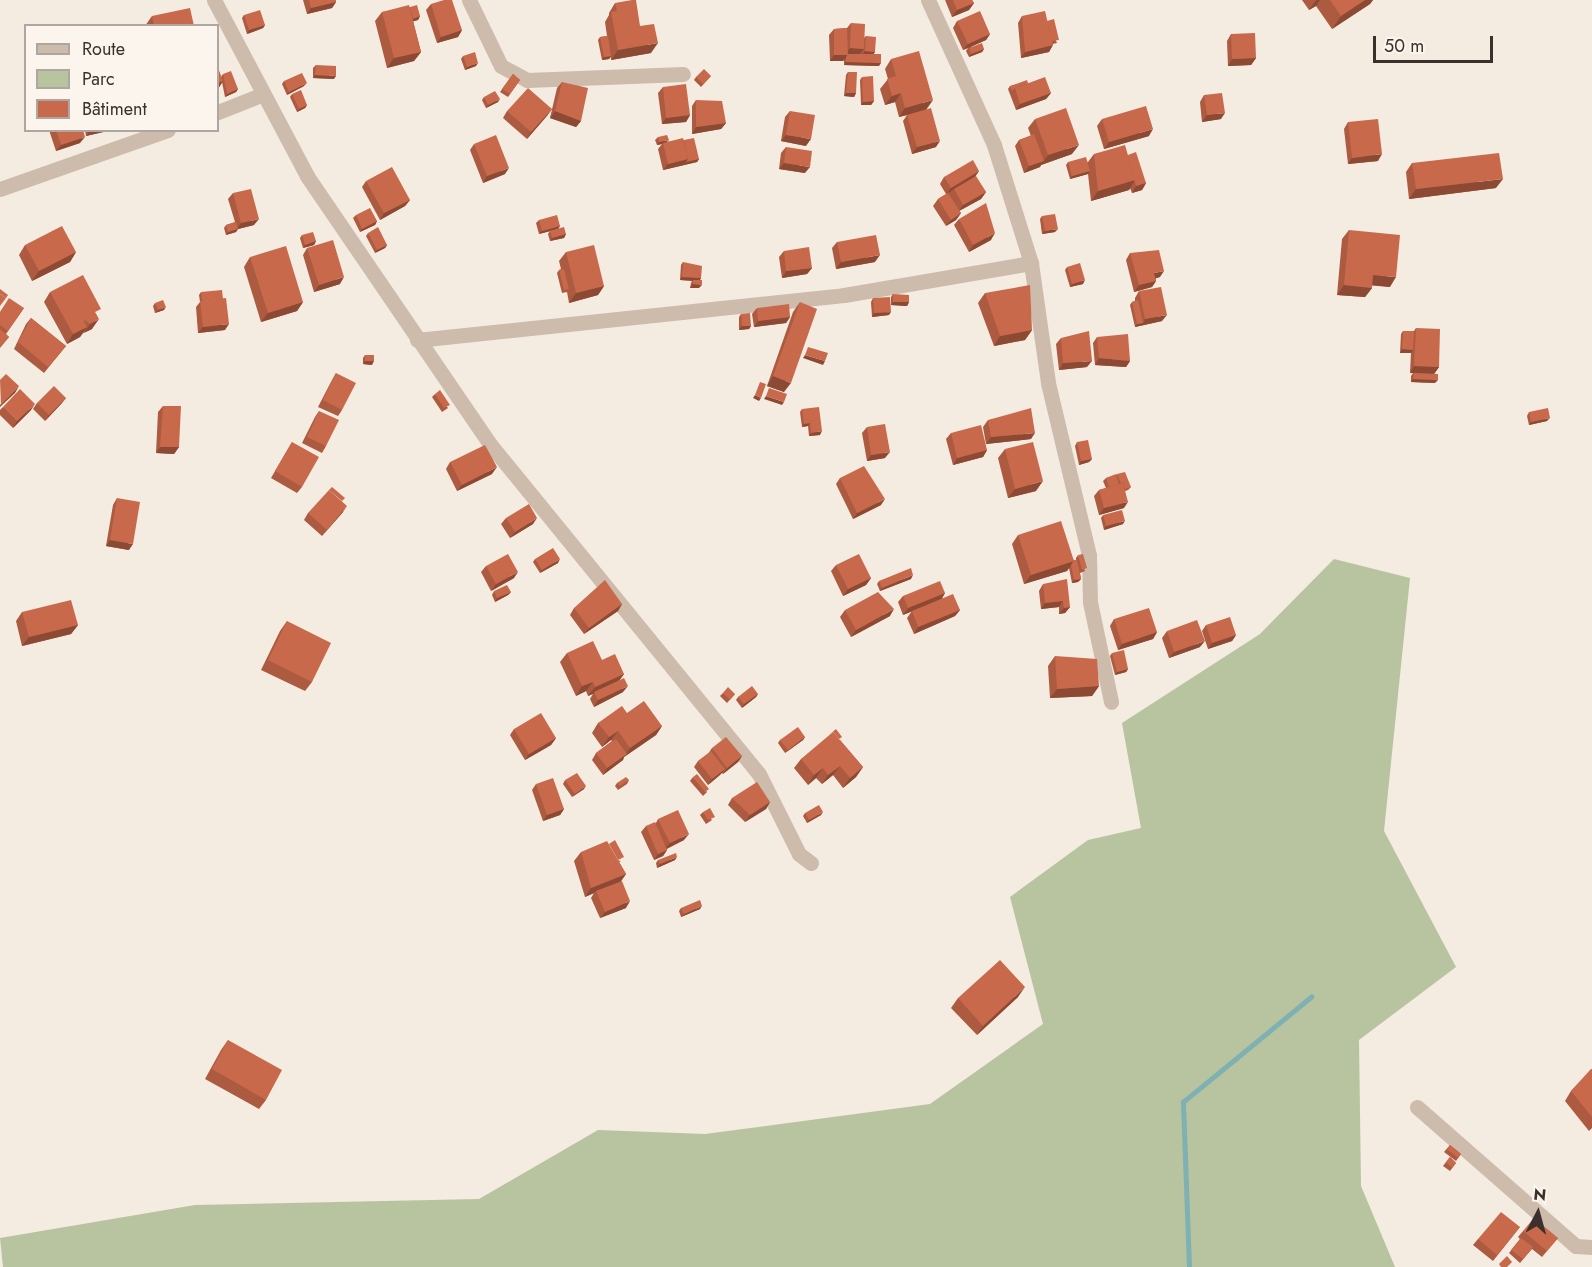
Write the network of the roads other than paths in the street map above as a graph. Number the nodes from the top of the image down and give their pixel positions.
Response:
1 (214, 0) edge
2 (469, 0) edge
3 (928, 0) edge
4 (683, 74) dead end
5 (261, 95) junction
6 (219, 112) edge
7 (162, 132) edge
8 (0, 189) edge
9 (1030, 263) junction
10 (417, 340) junction
11 (1111, 702) dead end
12 (811, 862) dead end
13 (1417, 1107) dead end
14 (1592, 1247) edge

1 - 5 street
2 - 4 street
3 - 9 street
5 - 6 street
5 - 10 street
7 - 8 street
9 - 10 street
9 - 11 street
10 - 12 street
13 - 14 street

